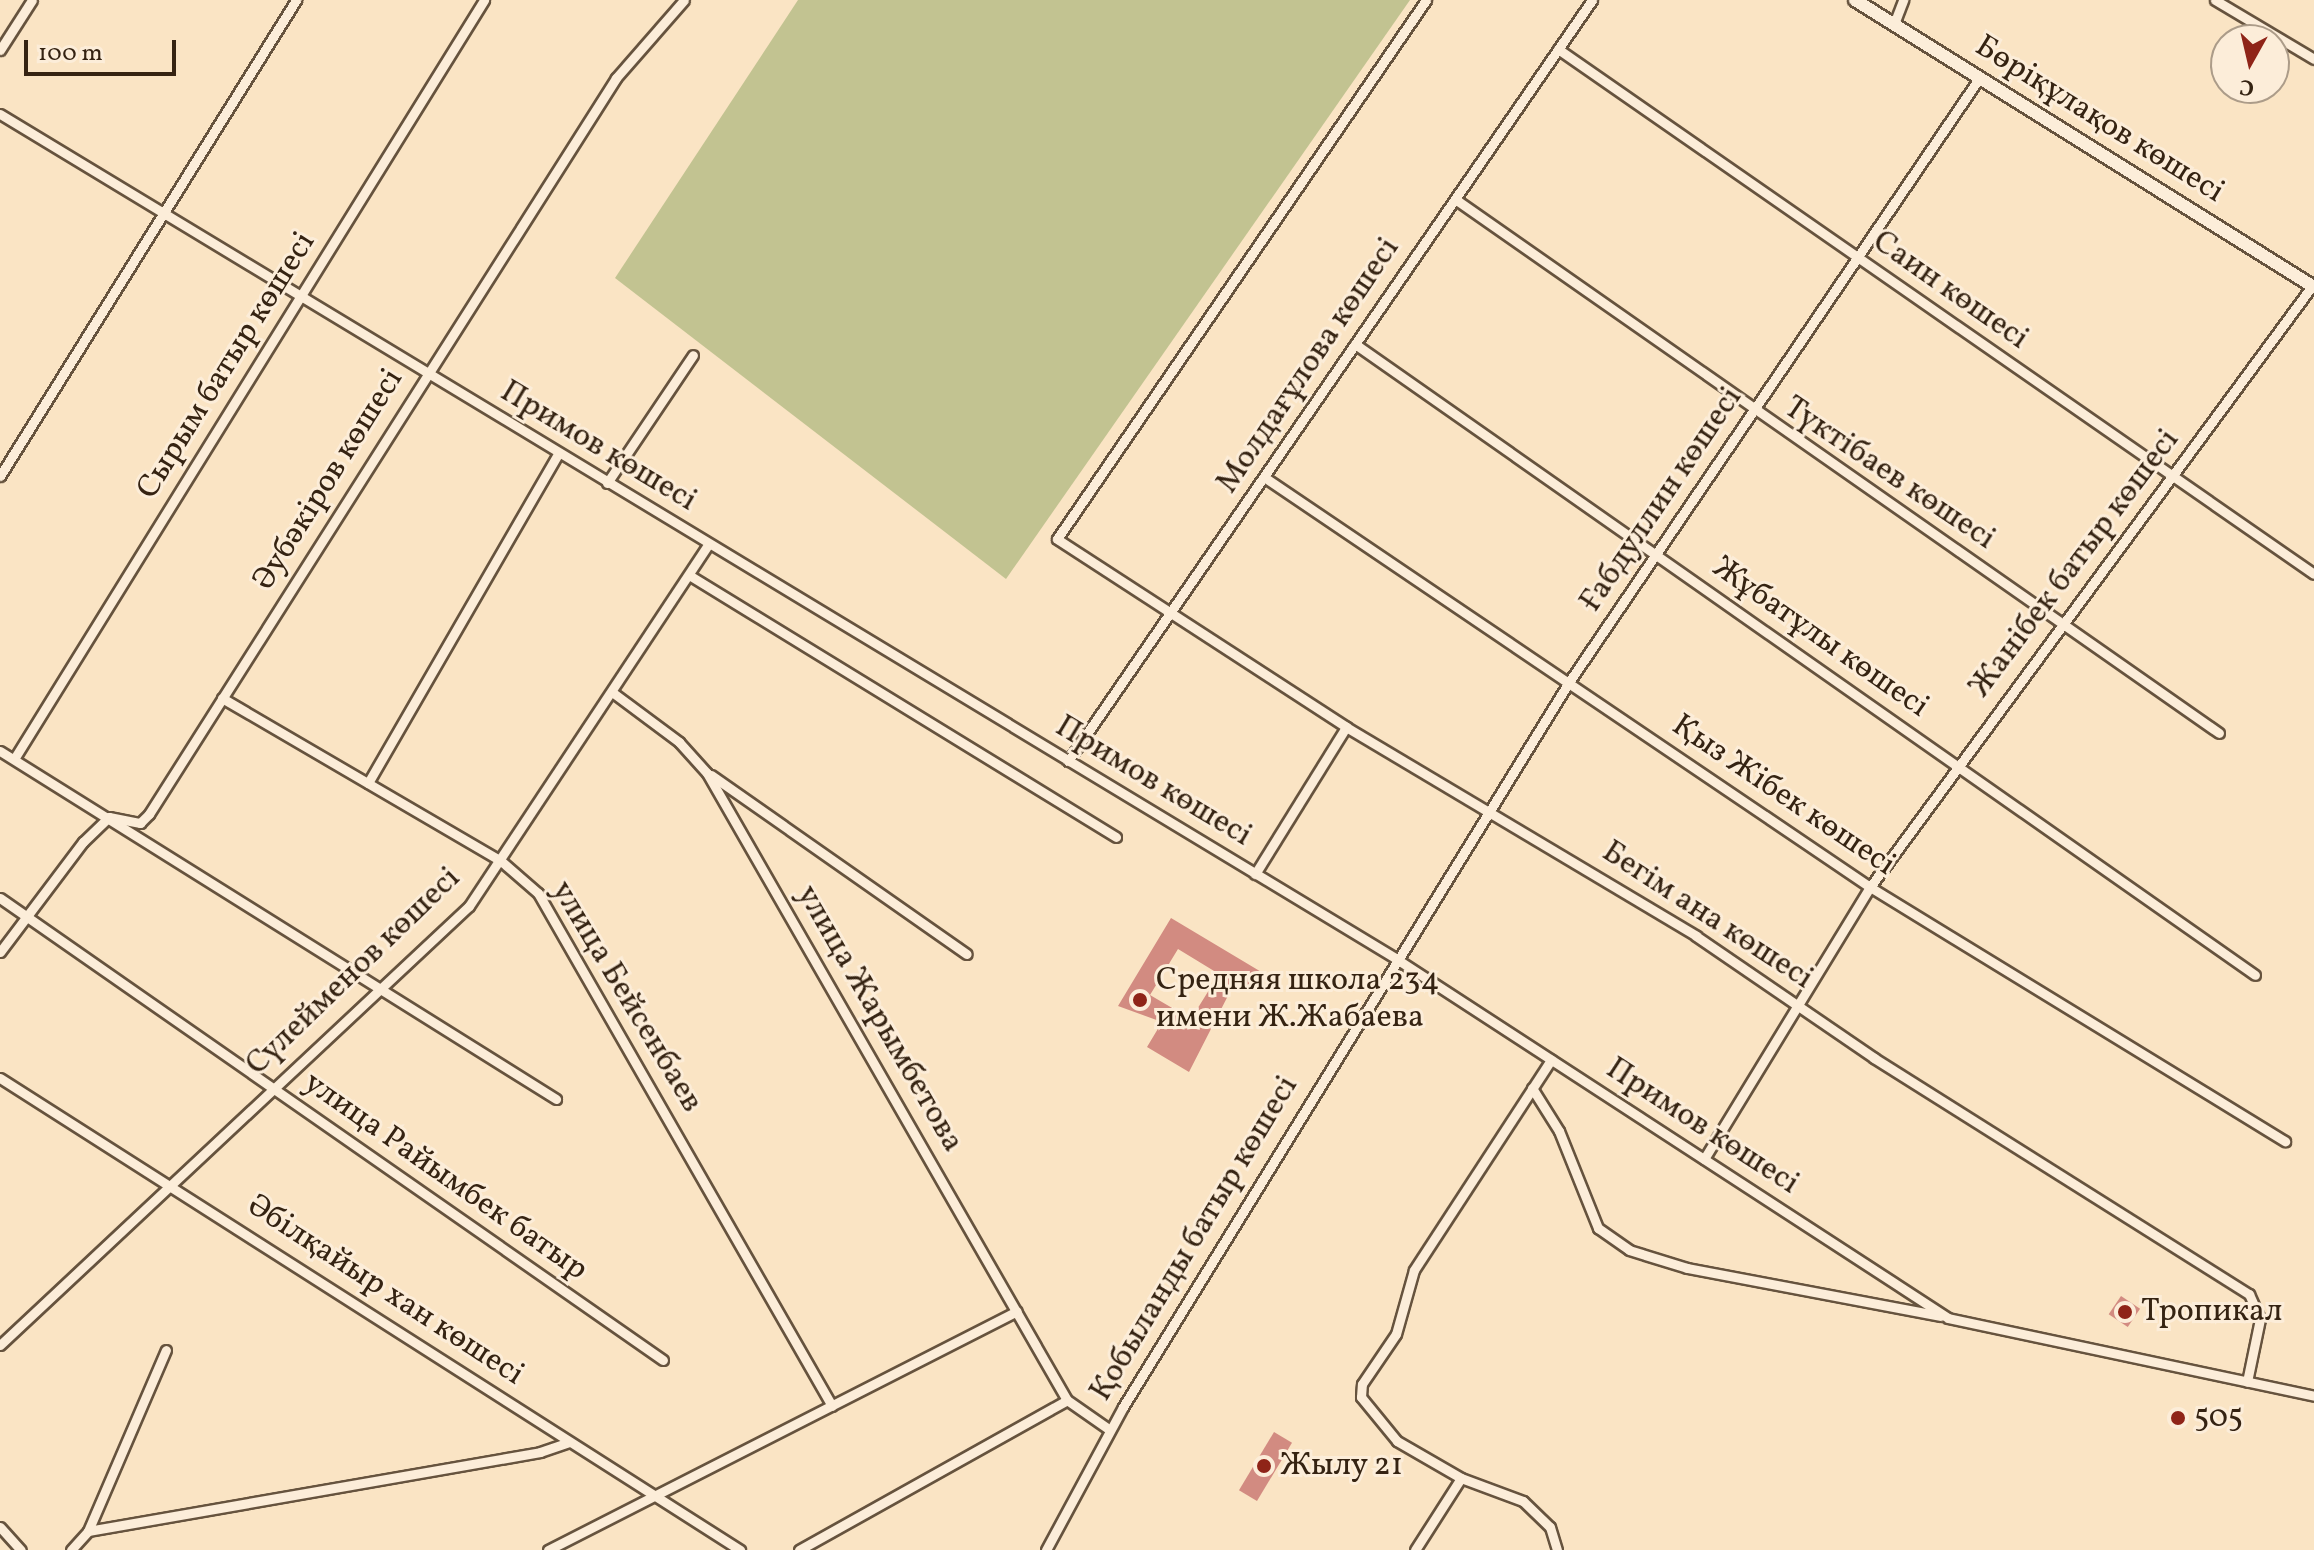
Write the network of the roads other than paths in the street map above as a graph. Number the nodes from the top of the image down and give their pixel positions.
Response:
1 (32, 0) edge
2 (296, 0) edge
3 (484, 0) edge
4 (684, 0) edge
5 (1426, 0) edge
6 (1592, 0) edge
7 (1855, 0) edge
8 (1903, 0) edge
9 (2215, 0) edge
10 (1894, 24) junction
11 (1558, 49) junction
12 (0, 50) edge
13 (2314, 59) edge
14 (1980, 77) junction
15 (0, 114) edge
16 (1455, 199) junction
17 (161, 215) junction
18 (1857, 259) junction
19 (2313, 287) edge
20 (300, 298) junction
21 (1355, 344) junction
22 (693, 355) dead end
23 (426, 374) junction
24 (1753, 412) junction
25 (558, 454) junction
26 (0, 476) edge
27 (2171, 476) junction
28 (1264, 477) junction
29 (607, 483) junction
30 (709, 544) junction
31 (1656, 554) junction
32 (2314, 574) edge
33 (689, 575) junction
34 (1171, 617) junction
35 (2062, 624) junction
36 (1569, 682) junction
37 (612, 692) junction
38 (222, 698) junction
39 (1346, 727) junction
40 (2219, 733) dead end
41 (0, 751) edge
42 (14, 759) junction
43 (1068, 761) junction
44 (1958, 766) junction
45 (707, 773) junction
46 (368, 783) junction
47 (1486, 814) junction
48 (109, 817) junction
49 (1116, 837) dead end
50 (501, 861) junction
51 (1255, 874) junction
52 (1870, 887) junction
53 (0, 898) edge
54 (27, 915) junction
55 (0, 952) edge
56 (967, 954) dead end
57 (1395, 958) junction
58 (2255, 975) dead end
59 (381, 988) junction
60 (1795, 1004) junction
61 (1551, 1060) junction
62 (0, 1078) edge
63 (271, 1087) junction
64 (1532, 1088) junction
65 (556, 1099) dead end
66 (2285, 1141) dead end
67 (1704, 1159) junction
68 (170, 1182) junction
69 (1017, 1311) junction
70 (1948, 1318) junction
71 (0, 1345) edge
72 (166, 1350) dead end
73 (663, 1360) dead end
74 (2247, 1382) junction
75 (2314, 1396) edge
76 (1067, 1400) junction
77 (832, 1406) junction
78 (1110, 1430) junction
79 (569, 1442) junction
80 (1461, 1478) junction
81 (656, 1496) junction
82 (0, 1527) edge
83 (88, 1531) junction
84 (21, 1550) edge
85 (71, 1550) edge
86 (548, 1550) edge
87 (740, 1550) edge
88 (799, 1550) edge
89 (1046, 1550) edge
90 (1415, 1550) edge
91 (1557, 1550) edge

1 - 12 street
2 - 17 street
3 - 20 street, Сырым батыр көшесі
4 - 23 street, Әубәкіров көшесі
5 - 34 street, Бегім ана көшесі
6 - 11 street, Молдағұлова көшесі
7 - 10 street, Бөріқұлақов көшесі
8 - 10 street
9 - 13 street
10 - 14 street, Бөріқұлақов көшесі
11 - 16 street, Молдағұлова көшесі
11 - 18 street, Саин көшесі
14 - 18 street, Ғабдуллин көшесі
14 - 19 street, Бөріқұлақов көшесі
15 - 17 street, Примов көшесі
16 - 21 street, Молдағұлова көшесі
16 - 24 street, Түктібаев көшесі
17 - 20 street, Примов көшесі
17 - 26 street
18 - 24 street, Ғабдуллин көшесі
18 - 27 street, Саин көшесі
19 - 27 street, Жанібек батыр көшесі
20 - 23 street, Примов көшесі
20 - 42 street, Сырым батыр көшесі
21 - 28 street, Молдағұлова көшесі
21 - 31 street, Жұбатұлы көшесі
22 - 29 street
23 - 25 street, Примов көшесі
23 - 38 street, Әубәкіров көшесі
24 - 31 street, Ғабдуллин көшесі
24 - 35 street, Түктібаев көшесі
25 - 29 street, Примов көшесі
25 - 46 street
27 - 32 street, Саин көшесі
27 - 35 street, Жанібек батыр көшесі
28 - 34 street, Молдағұлова көшесі
28 - 36 street, Қыз Жібек көшесі
29 - 30 street, Примов көшесі
30 - 33 street, Сүлейменов көшесі
30 - 43 street, Примов көшесі
31 - 36 street, Ғабдуллин көшесі
31 - 44 street, Жұбатұлы көшесі
33 - 37 street, Сүлейменов көшесі
33 - 49 street
34 - 39 street, Бегім ана көшесі
34 - 43 street, Молдағұлова көшесі
35 - 40 street, Түктібаев көшесі
35 - 44 street, Жанібек батыр көшесі
36 - 47 street, Ғабдуллин көшесі
36 - 52 street, Қыз Жібек көшесі
37 - 45 street, улица Жарымбетова
37 - 50 street, Сүлейменов көшесі
38 - 46 street, улица Бейсенбаев
38 - 48 street, Әубәкіров көшесі
39 - 47 street, Бегім ана көшесі
39 - 51 street
41 - 42 street
42 - 48 street
43 - 51 street, Примов көшесі
44 - 52 street, Жанібек батыр көшесі
44 - 58 street, Жұбатұлы көшесі
45 - 56 street
45 - 69 street, улица Жарымбетова
46 - 50 street, улица Бейсенбаев
47 - 57 street, Ғабдуллин көшесі
47 - 60 street, Бегім ана көшесі
48 - 54 street
48 - 59 street
50 - 59 street, Сүлейменов көшесі
50 - 77 street, улица Бейсенбаев
51 - 57 street, Примов көшесі
52 - 60 street, Жанібек батыр көшесі
52 - 66 street, Қыз Жібек көшесі
53 - 54 street, улица Райымбек батыр
54 - 55 street
54 - 63 street, улица Райымбек батыр
57 - 61 street, Примов көшесі
57 - 78 street, Қобыланды батыр көшесі
59 - 63 street, Сүлейменов көшесі
59 - 65 street
60 - 67 street, Жанібек батыр көшесі
60 - 74 street, Бегім ана көшесі
61 - 64 street
61 - 67 street, Примов көшесі
62 - 68 street, Әбілқайыр хан көшесі
63 - 68 street, Сүлейменов көшесі
63 - 73 street, улица Райымбек батыр
64 - 70 street
64 - 80 street
67 - 70 street, Примов көшесі
68 - 71 street, Сүлейменов көшесі
68 - 79 street, Әбілқайыр хан көшесі
69 - 76 street, улица Жарымбетова
69 - 77 street
70 - 74 street, Примов көшесі
72 - 83 street
74 - 75 street, Примов көшесі
76 - 78 street
76 - 88 street
77 - 81 street
78 - 89 street, Қобыланды батыр көшесі
79 - 81 street, Әбілқайыр хан көшесі
79 - 83 street
80 - 90 street
80 - 91 street
81 - 86 street
81 - 87 street, Әбілқайыр хан көшесі
82 - 84 street
83 - 85 street

